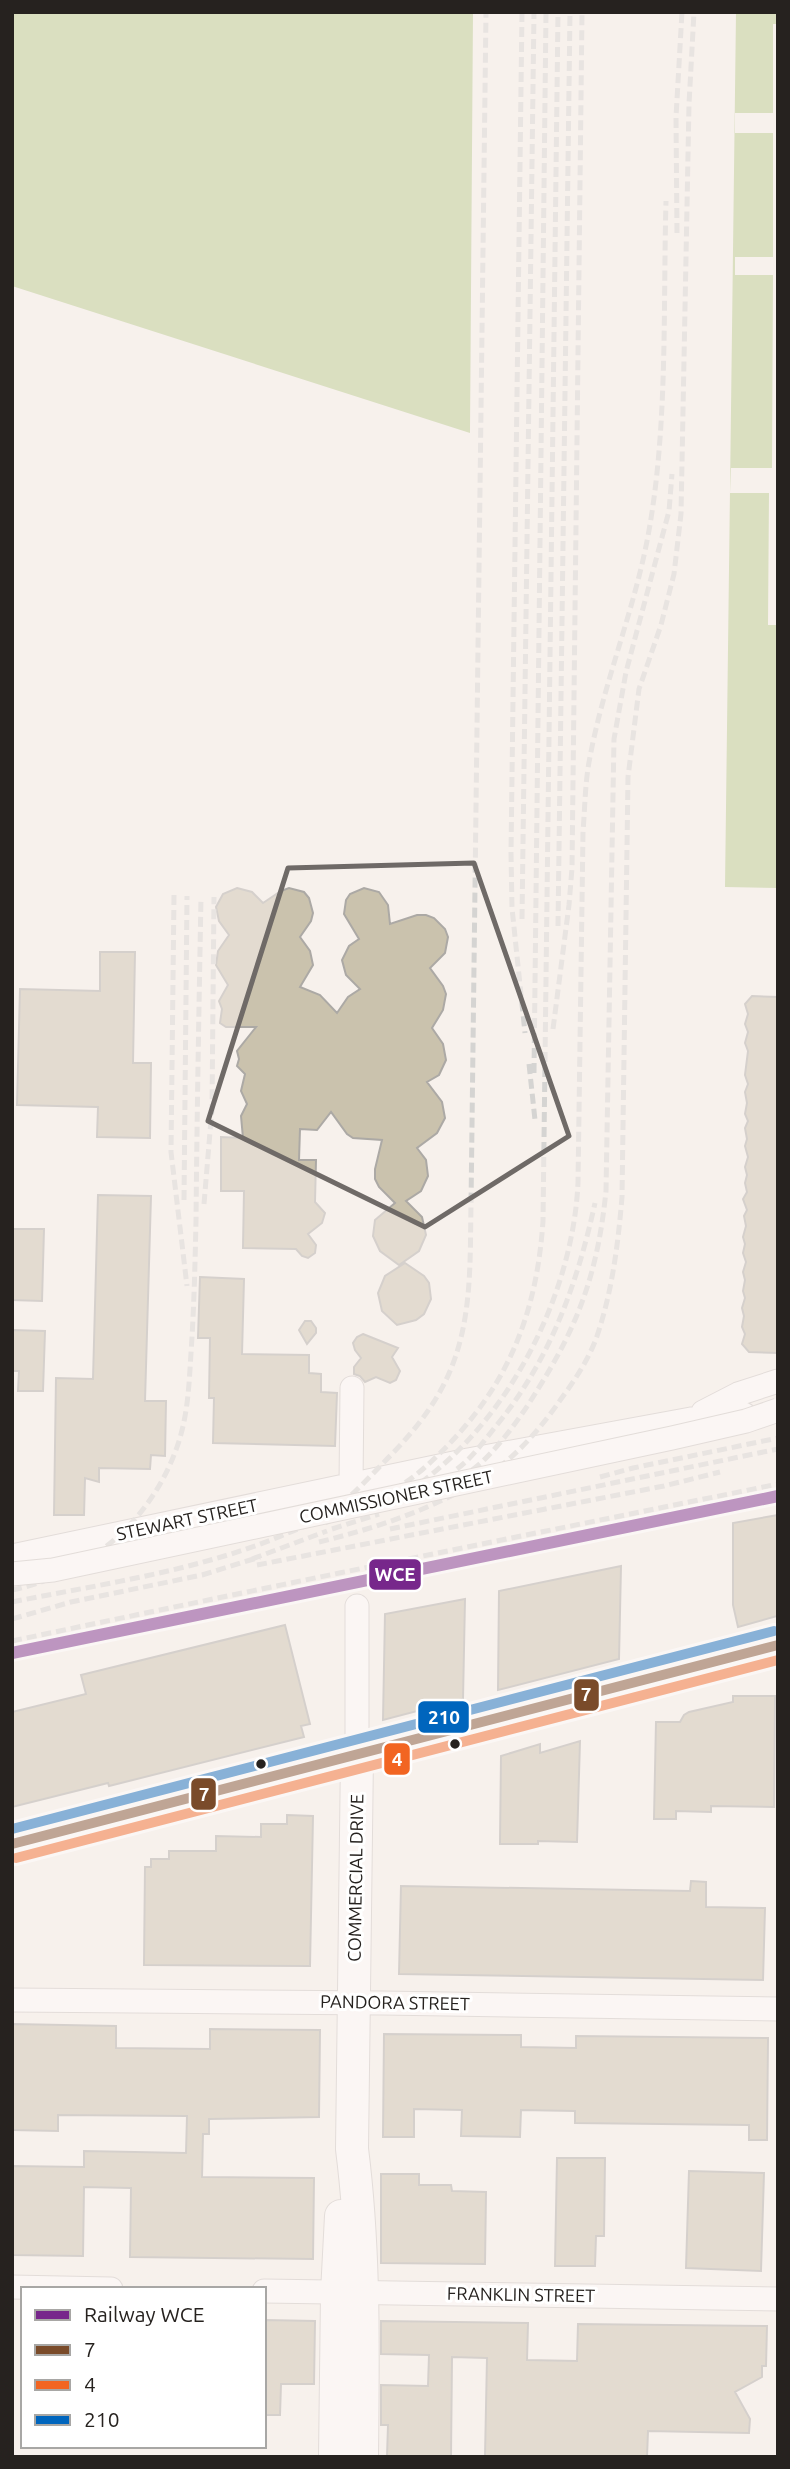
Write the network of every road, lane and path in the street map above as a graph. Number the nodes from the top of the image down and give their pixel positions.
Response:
1 (778, 1381) edge
2 (352, 1388) dead end
3 (778, 1408) edge
4 (691, 1419) junction
5 (351, 1484) junction
6 (12, 1556) edge
7 (12, 1574) edge
8 (357, 1606) dead end
9 (778, 1645) edge
10 (357, 1755) junction
11 (12, 1844) edge
12 (12, 2000) edge
13 (354, 2002) junction
14 (778, 2009) edge
15 (266, 2291) edge
16 (349, 2293) junction
17 (778, 2299) edge
18 (335, 2457) edge
19 (362, 2457) edge

1 - 4 street, STEWART STREET
2 - 5 street
3 - 4 street, STEWART STREET
3 - 7 street, COMMISSIONER STREET, bridge
4 - 5 street, STEWART STREET
5 - 6 street, STEWART STREET
8 - 10 street, COMMERCIAL DRIVE
9 - 10 street
10 - 11 street
10 - 13 street, COMMERCIAL DRIVE
12 - 13 street, PANDORA STREET
13 - 14 street, PANDORA STREET
13 - 16 street, COMMERCIAL DRIVE
15 - 16 street, FRANKLIN STREET
16 - 17 street, FRANKLIN STREET
16 - 18 street, COMMERCIAL DRIVE
16 - 19 street, COMMERCIAL DRIVE

